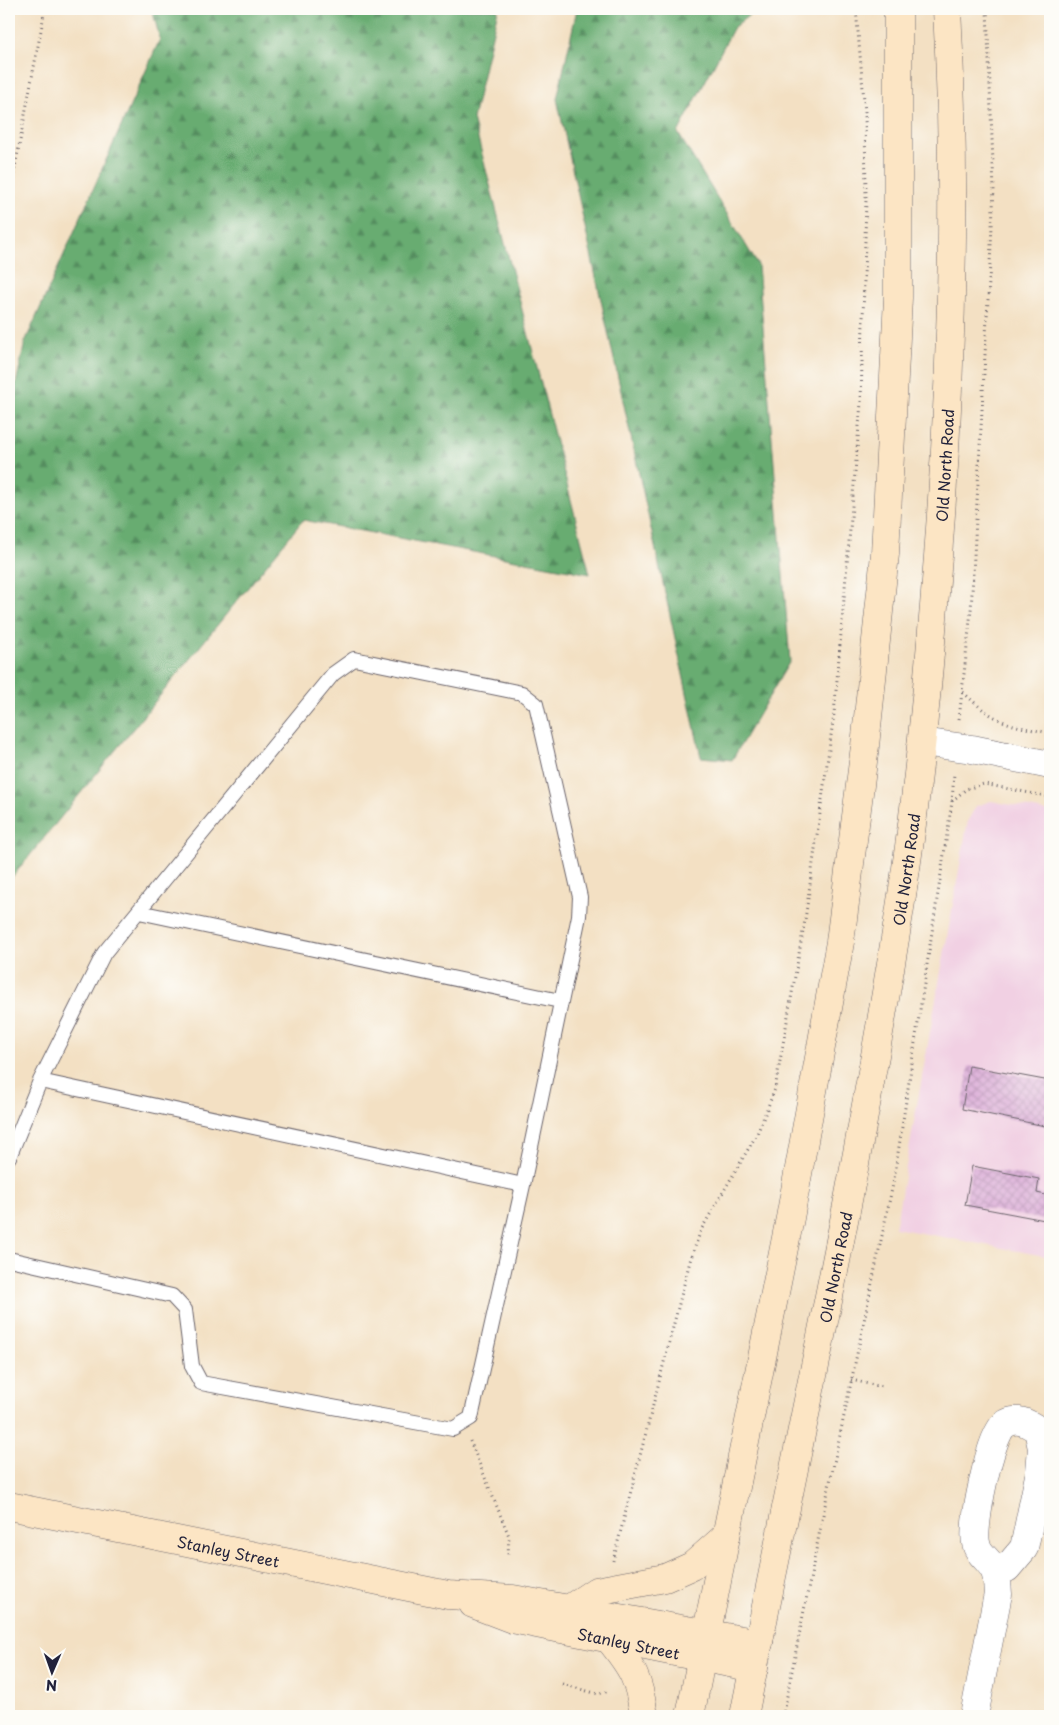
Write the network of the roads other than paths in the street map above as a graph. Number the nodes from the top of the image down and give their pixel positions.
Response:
1 (898, 9) edge
2 (947, 9) edge
3 (922, 742) junction
4 (1050, 765) edge
5 (139, 912) junction
6 (560, 1001) junction
7 (40, 1081) junction
8 (9, 1157) edge
9 (523, 1185) junction
10 (9, 1260) edge
11 (9, 1506) edge
12 (726, 1536) junction
13 (996, 1573) junction
14 (448, 1594) junction
15 (570, 1609) junction
16 (610, 1640) junction
17 (704, 1646) junction
18 (756, 1656) junction
19 (644, 1716) edge
20 (690, 1716) edge
21 (744, 1716) edge
22 (974, 1716) edge

1 - 12 main road
2 - 3 main road, Old North Road
3 - 4 street
3 - 18 main road, Old North Road
5 - 6 lane
5 - 6 lane
5 - 7 lane
6 - 9 lane
7 - 8 lane
7 - 9 lane
9 - 10 lane
11 - 14 main road, Stanley Street
12 - 15 main road
12 - 17 main road
13 - 13 street
13 - 22 street
14 - 15 main road, Stanley Street
14 - 16 main road, Stanley Street
15 - 17 main road, Stanley Street
16 - 17 main road, Stanley Street
16 - 19 main road
17 - 18 main road, Stanley Street
17 - 20 main road
18 - 21 main road, Old North Road

